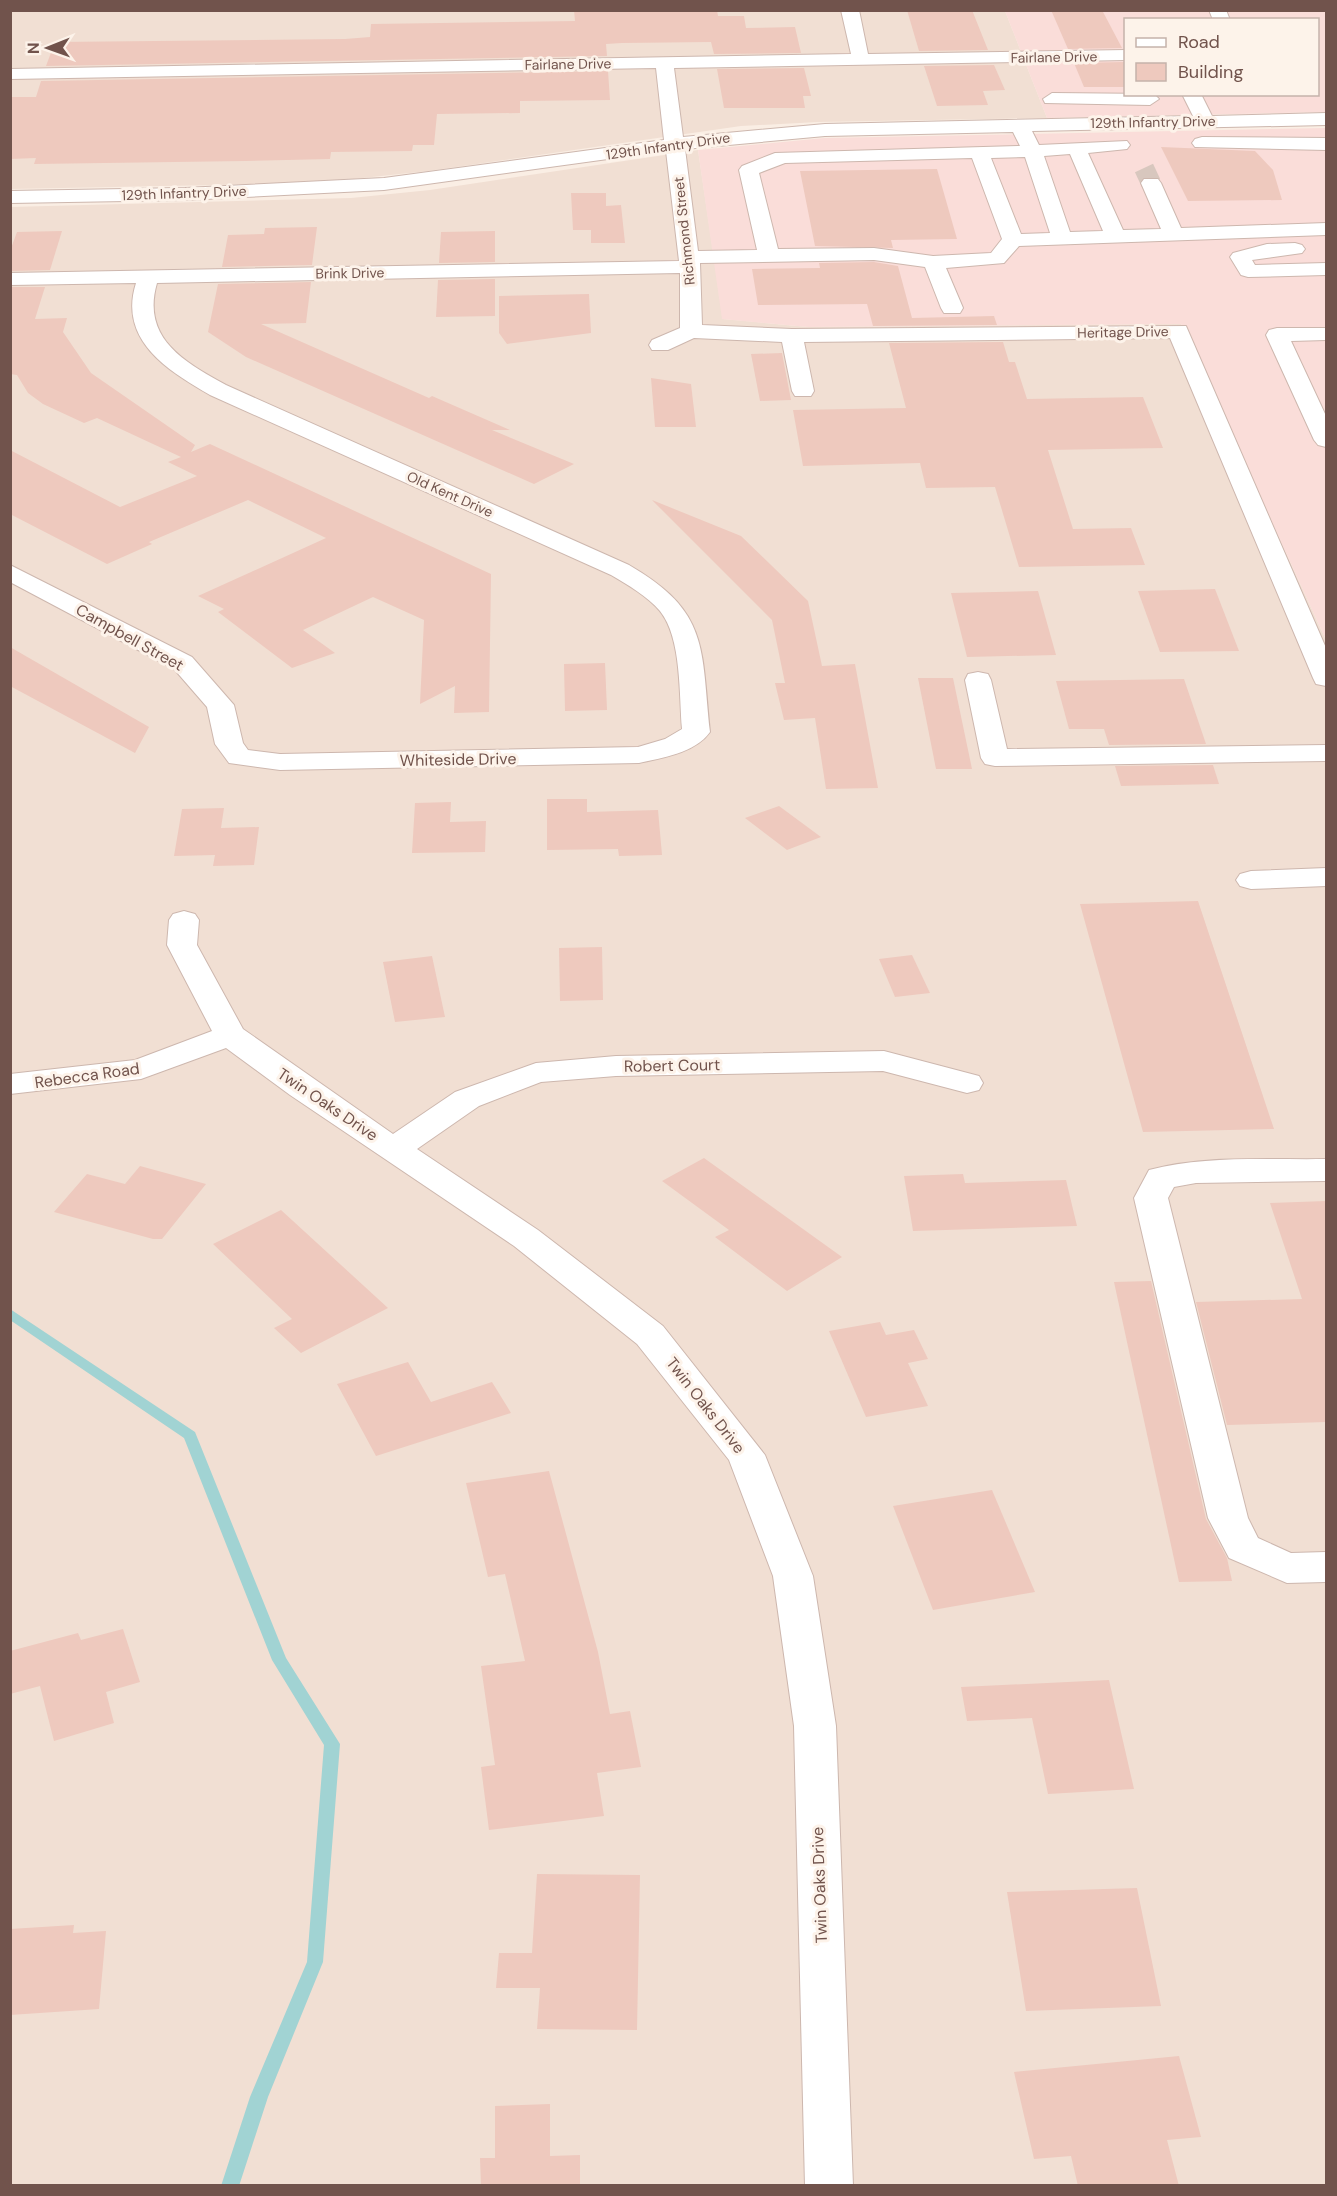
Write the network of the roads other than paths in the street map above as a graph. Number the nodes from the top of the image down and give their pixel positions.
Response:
1 (850, 10) edge
2 (1124, 38) edge
3 (1031, 48) junction
4 (1124, 56) edge
5 (861, 61) junction
6 (664, 63) junction
7 (10, 74) edge
8 (1192, 98) edge
9 (1052, 99) junction
10 (1150, 99) dead end
11 (1216, 100) dead end
12 (1326, 119) edge
13 (1205, 121) junction
14 (1064, 124) junction
15 (1019, 125) junction
16 (675, 144) junction
17 (1179, 144) dead end
18 (1076, 147) junction
19 (1136, 149) dead end
20 (1324, 149) edge
21 (1032, 151) junction
22 (979, 152) junction
23 (1151, 183) tunnel mouth
24 (10, 197) edge
25 (1326, 229) edge
26 (1173, 233) junction
27 (1115, 235) junction
28 (1061, 236) junction
29 (1013, 240) junction
30 (1326, 248) edge
31 (769, 256) junction
32 (689, 262) junction
33 (933, 262) junction
34 (1326, 269) edge
35 (148, 277) junction
36 (10, 279) edge
37 (951, 308) dead end
38 (691, 331) junction
39 (1326, 334) edge
40 (792, 336) junction
41 (660, 345) dead end
42 (802, 391) dead end
43 (1326, 440) edge
44 (10, 572) edge
45 (1326, 678) edge
46 (978, 680) dead end
47 (675, 746) joint
48 (1326, 753) edge
49 (239, 757) joint
50 (1326, 877) edge
51 (1251, 880) dead end
52 (184, 921) dead end
53 (230, 1035) junction
54 (967, 1083) dead end
55 (10, 1084) edge
56 (394, 1149) junction
57 (1326, 1170) edge
58 (1326, 1567) edge
59 (829, 2186) edge

1 - 5 street
2 - 3 street
3 - 4 street, Fairlane Drive
3 - 5 street, Fairlane Drive
3 - 9 street
5 - 6 street, Fairlane Drive
6 - 7 street, Fairlane Drive
6 - 16 street, Richmond Street
8 - 11 street
8 - 13 street
9 - 10 street
9 - 14 street
12 - 13 street, 129th Infantry Drive
13 - 14 street, 129th Infantry Drive
14 - 15 street, 129th Infantry Drive
15 - 16 street, 129th Infantry Drive
15 - 21 street
16 - 24 street, 129th Infantry Drive
16 - 32 street, Richmond Street
17 - 20 street
18 - 19 street
18 - 21 street
18 - 27 street
21 - 22 street
21 - 28 street
22 - 29 street
22 - 31 street
23 - 26 street
25 - 26 street
26 - 27 street
27 - 28 street
28 - 29 street
29 - 33 street, Brink Drive
30 - 34 street
31 - 32 street, Brink Drive
31 - 33 street, Brink Drive
32 - 35 street, Brink Drive
32 - 38 street, Richmond Street
33 - 37 street
35 - 36 street, Brink Drive
35 - 47 street, Old Kent Drive
38 - 40 street, Heritage Drive
38 - 41 street
39 - 43 street
40 - 42 street
40 - 45 street, Heritage Drive
44 - 49 street, Campbell Street
46 - 48 street
47 - 49 street, Whiteside Drive
50 - 51 street
52 - 53 street, Twin Oaks Drive
53 - 55 street, Rebecca Road
53 - 56 street, Twin Oaks Drive
54 - 56 street, Robert Court
56 - 59 street, Twin Oaks Drive
57 - 58 street

